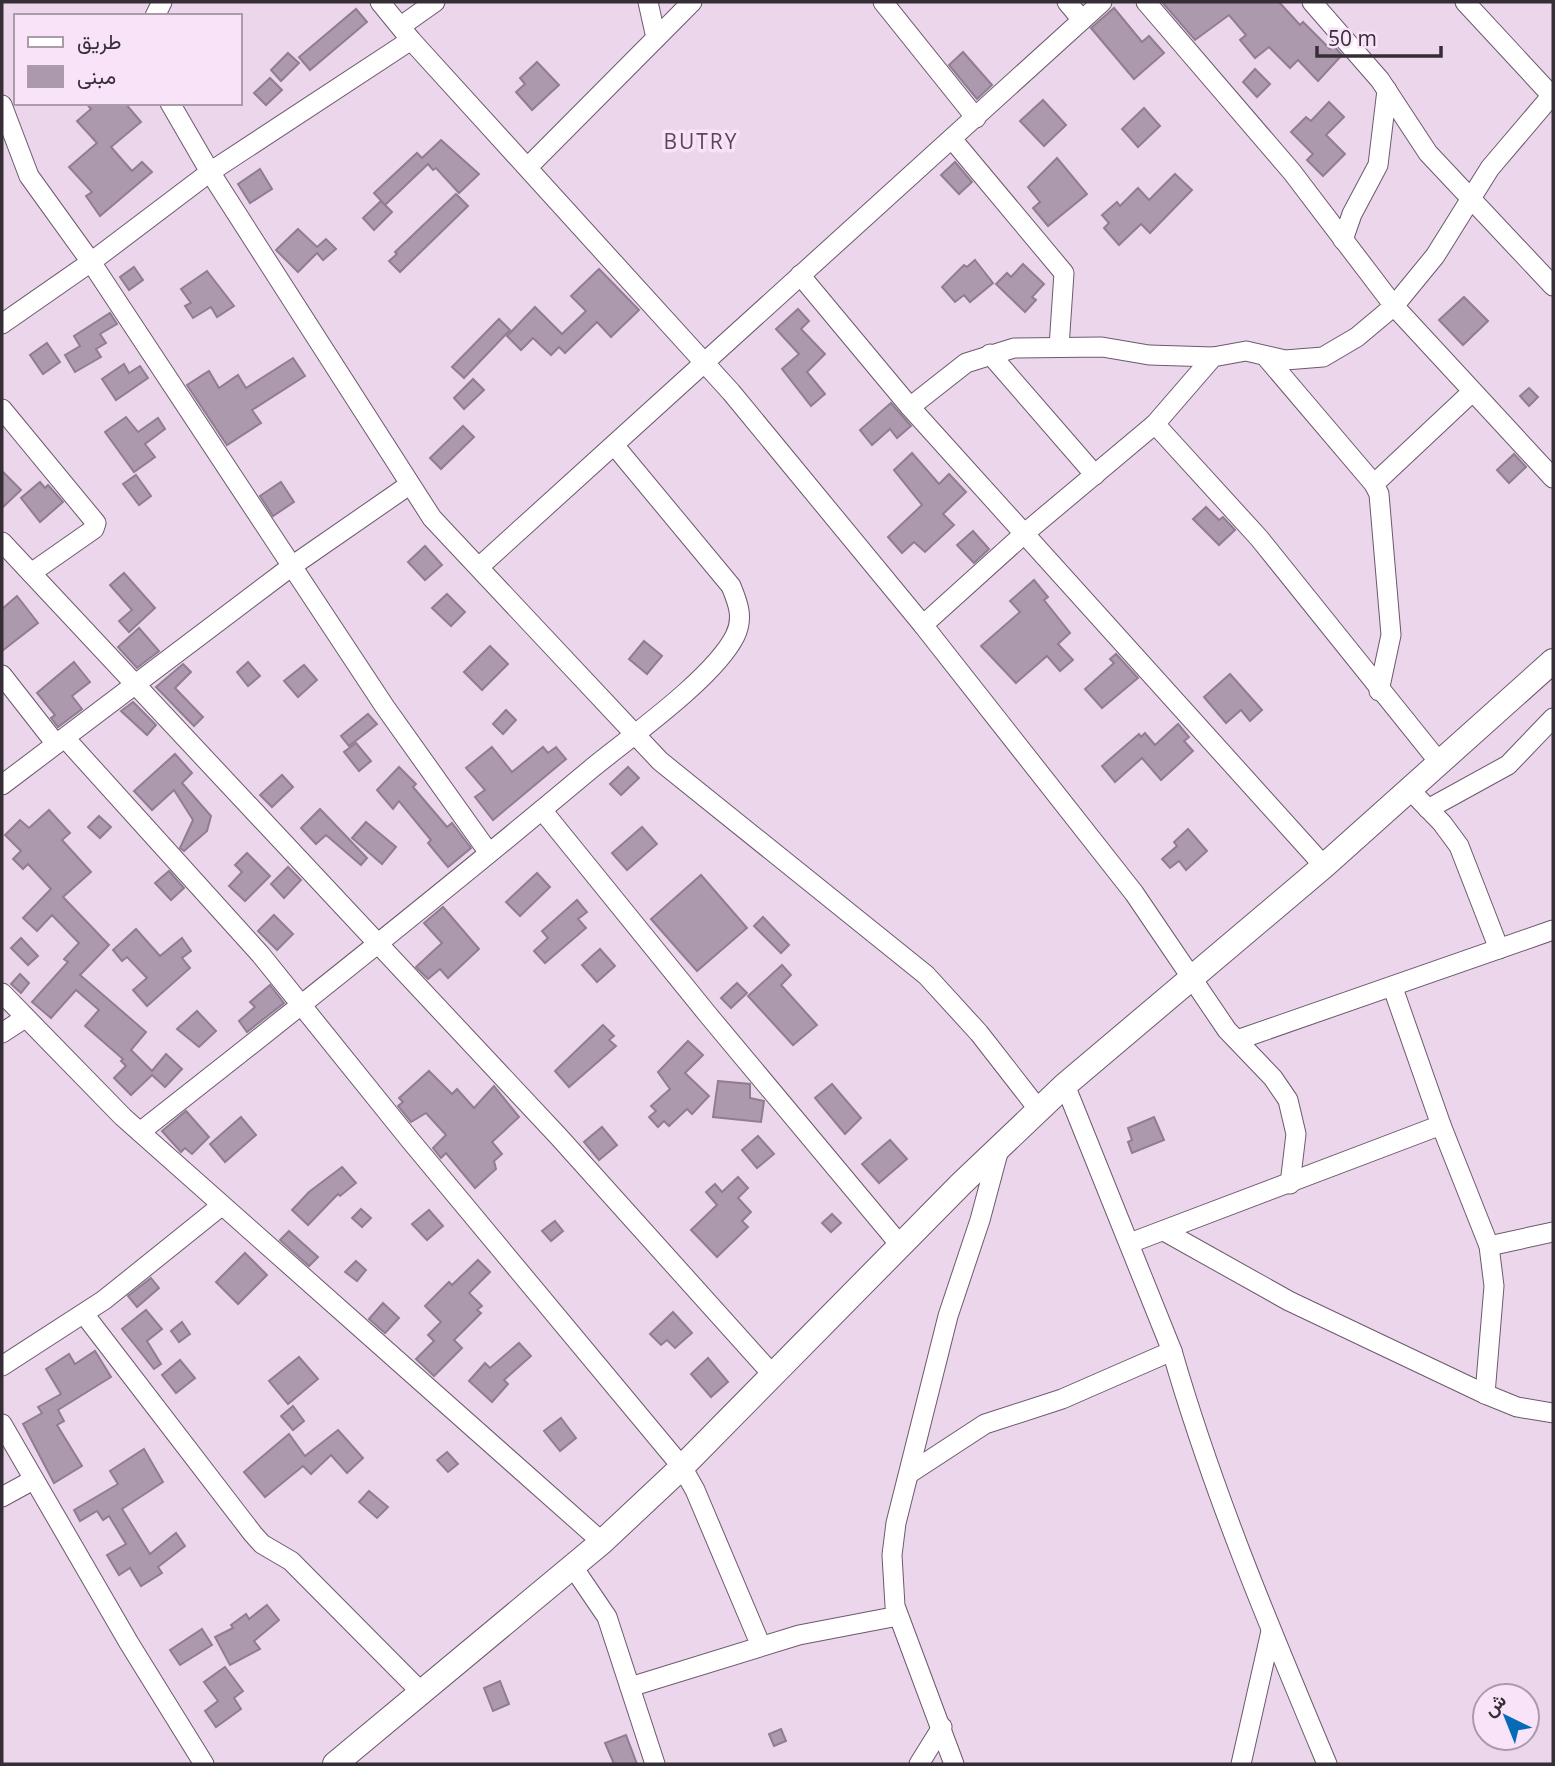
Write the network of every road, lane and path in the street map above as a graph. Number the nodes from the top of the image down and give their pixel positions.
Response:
1 (380, 2) edge
2 (435, 2) edge
3 (648, 2) edge
4 (692, 2) edge
5 (883, 2) edge
6 (1067, 2) edge
7 (1102, 2) edge
8 (1146, 2) edge
9 (1312, 2) edge
10 (1465, 2) edge
11 (1082, 20) junction
12 (406, 33) junction
13 (656, 38) junction
14 (1387, 90) junction
15 (1553, 96) edge
16 (2, 105) edge
17 (171, 105) edge
18 (976, 118) junction
19 (952, 139) junction
20 (8, 142) edge
21 (528, 167) junction
22 (211, 172) junction
23 (1471, 199) junction
24 (1343, 240) junction
25 (91, 262) junction
26 (800, 275) junction
27 (1553, 286) edge
28 (1394, 306) junction
29 (2, 324) edge
30 (1059, 346) junction
31 (990, 354) junction
32 (1213, 357) junction
33 (1266, 357) junction
34 (704, 360) junction
35 (1472, 392) junction
36 (910, 407) junction
37 (2, 409) edge
38 (1155, 424) junction
39 (614, 445) junction
40 (1095, 475) junction
41 (1553, 478) edge
42 (1374, 484) junction
43 (409, 485) junction
44 (1025, 533) junction
45 (2, 542) edge
46 (292, 566) junction
47 (479, 567) junction
48 (31, 573) junction
49 (923, 625) junction
50 (1553, 661) edge
51 (2, 675) edge
52 (135, 685) junction
53 (1379, 691) junction
54 (1553, 718) edge
55 (634, 734) junction
56 (61, 741) junction
57 (1439, 762) junction
58 (2, 785) edge
59 (1410, 790) junction
60 (1428, 809) junction
61 (542, 810) junction
62 (489, 853) junction
63 (1324, 866) junction
64 (1553, 930) edge
65 (379, 943) junction
66 (1499, 949) junction
67 (1194, 976) junction
68 (1393, 988) junction
69 (2, 993) edge
70 (301, 1005) junction
71 (24, 1017) junction
72 (2, 1032) edge
73 (1237, 1040) junction
74 (1065, 1085) junction
75 (1038, 1110) junction
76 (1441, 1125) junction
77 (140, 1132) junction
78 (999, 1149) junction
79 (1290, 1184) junction
80 (221, 1206) junction
81 (1164, 1231) junction
82 (1553, 1232) edge
83 (1130, 1243) junction
84 (1489, 1245) junction
85 (901, 1246) junction
86 (84, 1314) junction
87 (1172, 1351) junction
88 (2, 1366) edge
89 (772, 1374) junction
90 (1485, 1394) junction
91 (1553, 1413) edge
92 (2, 1424) edge
93 (682, 1467) junction
94 (910, 1473) junction
95 (33, 1480) junction
96 (2, 1497) edge
97 (602, 1542) junction
98 (573, 1567) junction
99 (898, 1616) junction
100 (1272, 1631) junction
101 (761, 1646) junction
102 (630, 1687) junction
103 (422, 1693) junction
104 (943, 1727) junction
105 (204, 1764) edge
106 (335, 1764) edge
107 (655, 1764) edge
108 (919, 1764) edge
109 (954, 1764) edge
110 (1241, 1764) edge
111 (1327, 1764) edge

1 - 12 street
2 - 12 street
3 - 13 street
4 - 13 street
5 - 18 street
6 - 11 street
7 - 11 street
8 - 24 street
9 - 14 street
10 - 15 street
11 - 18 street
12 - 21 street
12 - 22 street
13 - 21 street
14 - 23 street
14 - 24 street
15 - 23 street
16 - 20 street
17 - 22 street
18 - 19 street
19 - 26 street
19 - 30 street
20 - 25 street
21 - 34 street
22 - 25 street
22 - 43 street
23 - 27 street
23 - 28 street
24 - 28 street
25 - 29 street
25 - 46 street
26 - 34 street
26 - 36 street
28 - 33 street
28 - 35 street
30 - 31 street
30 - 32 street
31 - 36 street
31 - 40 street
32 - 33 street
32 - 38 street
33 - 42 street
34 - 39 street
34 - 49 street
35 - 41 street
35 - 42 street
36 - 44 street
37 - 48 street
38 - 40 street
38 - 53 street
39 - 47 street
39 - 55 street
40 - 44 street
42 - 53 street
43 - 46 street
43 - 47 street
44 - 49 street
44 - 63 street
45 - 48 street
46 - 52 street
46 - 62 street
47 - 55 street
48 - 52 street
49 - 67 street
50 - 57 street
51 - 56 street
52 - 56 street
52 - 65 street
53 - 57 street
54 - 60 street
55 - 61 street
55 - 75 street
56 - 58 street
56 - 70 street
57 - 59 street
59 - 60 street
59 - 63 street
60 - 66 street
61 - 62 street
61 - 85 street
62 - 65 street
63 - 67 street
64 - 66 street
65 - 70 street
65 - 89 street
66 - 68 street
67 - 73 street
67 - 74 street
68 - 73 street
68 - 76 street
69 - 71 street
70 - 77 street
70 - 93 street
71 - 72 street
71 - 77 street
73 - 79 street
74 - 75 street
74 - 83 street
75 - 78 street
76 - 79 street
76 - 84 street
77 - 80 street
78 - 85 street
78 - 94 street
79 - 81 street
80 - 86 street
80 - 97 street
81 - 83 street
81 - 90 street
82 - 84 street
83 - 87 street
84 - 90 street
85 - 89 street
86 - 88 street
86 - 103 street
87 - 94 street
87 - 100 street
89 - 93 street
90 - 91 street
92 - 95 street
93 - 97 street
93 - 101 street
94 - 99 street
95 - 96 street
95 - 105 street
97 - 98 street
98 - 102 street
98 - 103 street
99 - 101 street
99 - 104 street
100 - 110 street
100 - 111 street
101 - 102 street
102 - 107 street
103 - 106 street
104 - 108 street
104 - 109 street

